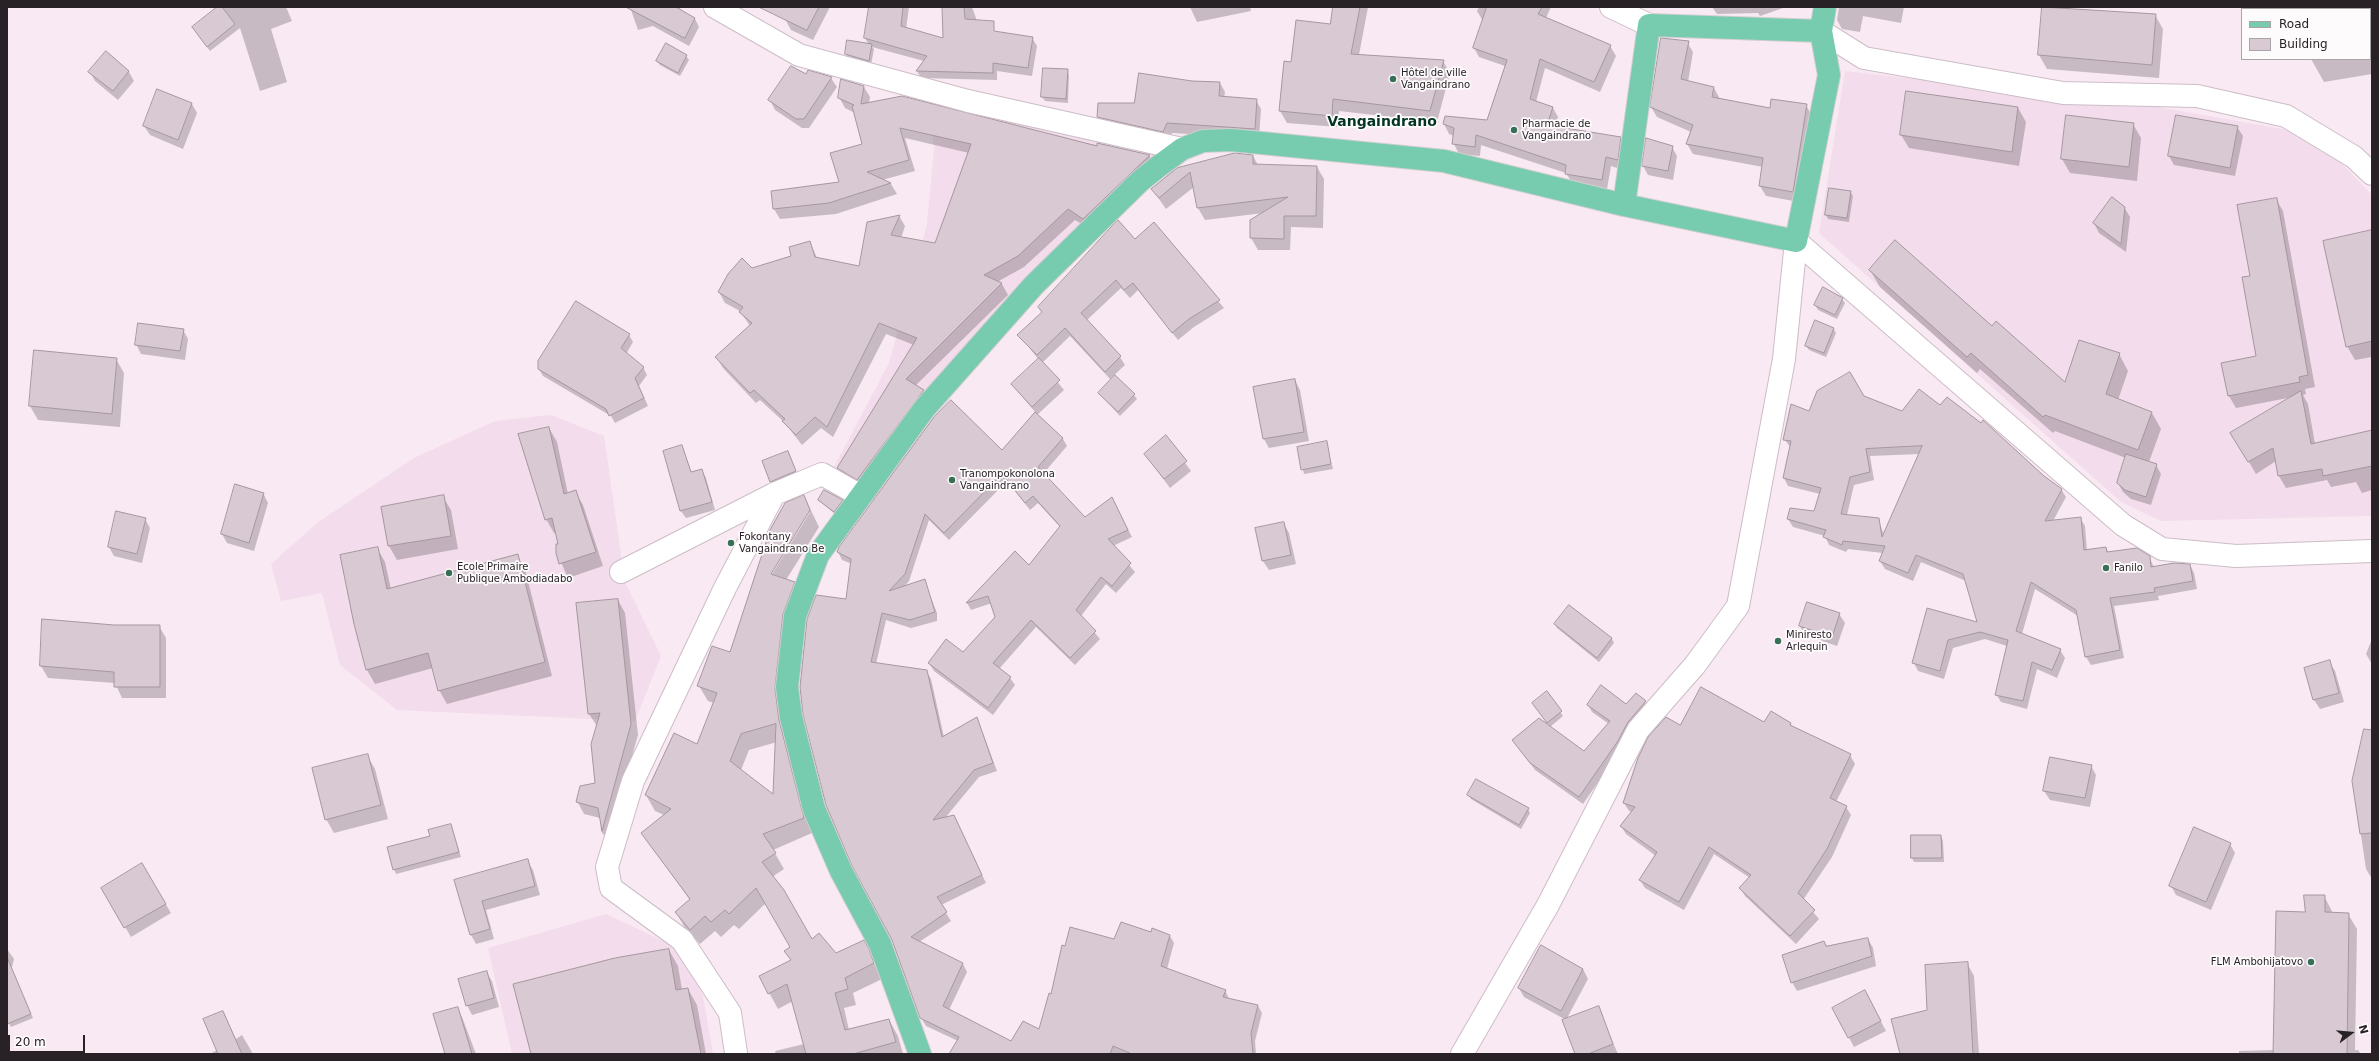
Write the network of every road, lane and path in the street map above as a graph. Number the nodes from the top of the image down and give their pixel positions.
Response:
1 (715, 7) edge
2 (1611, 7) edge
3 (1825, 7) edge
4 (1649, 25) junction
5 (1820, 31) junction
6 (1182, 149) junction
7 (2372, 174) edge
8 (1624, 205) junction
9 (1796, 240) junction
10 (774, 494) junction
11 (861, 496) junction
12 (2372, 551) edge
13 (621, 572) dead end
14 (736, 1053) edge
15 (920, 1054) edge
16 (1462, 1054) edge

1 - 6 street
2 - 4 street
3 - 5 main road
4 - 5 main road
4 - 8 main road
5 - 7 street
5 - 9 main road
6 - 8 main road
6 - 11 main road
8 - 9 main road
9 - 12 street
9 - 16 street
10 - 11 street
10 - 13 street
10 - 14 street
11 - 15 main road

